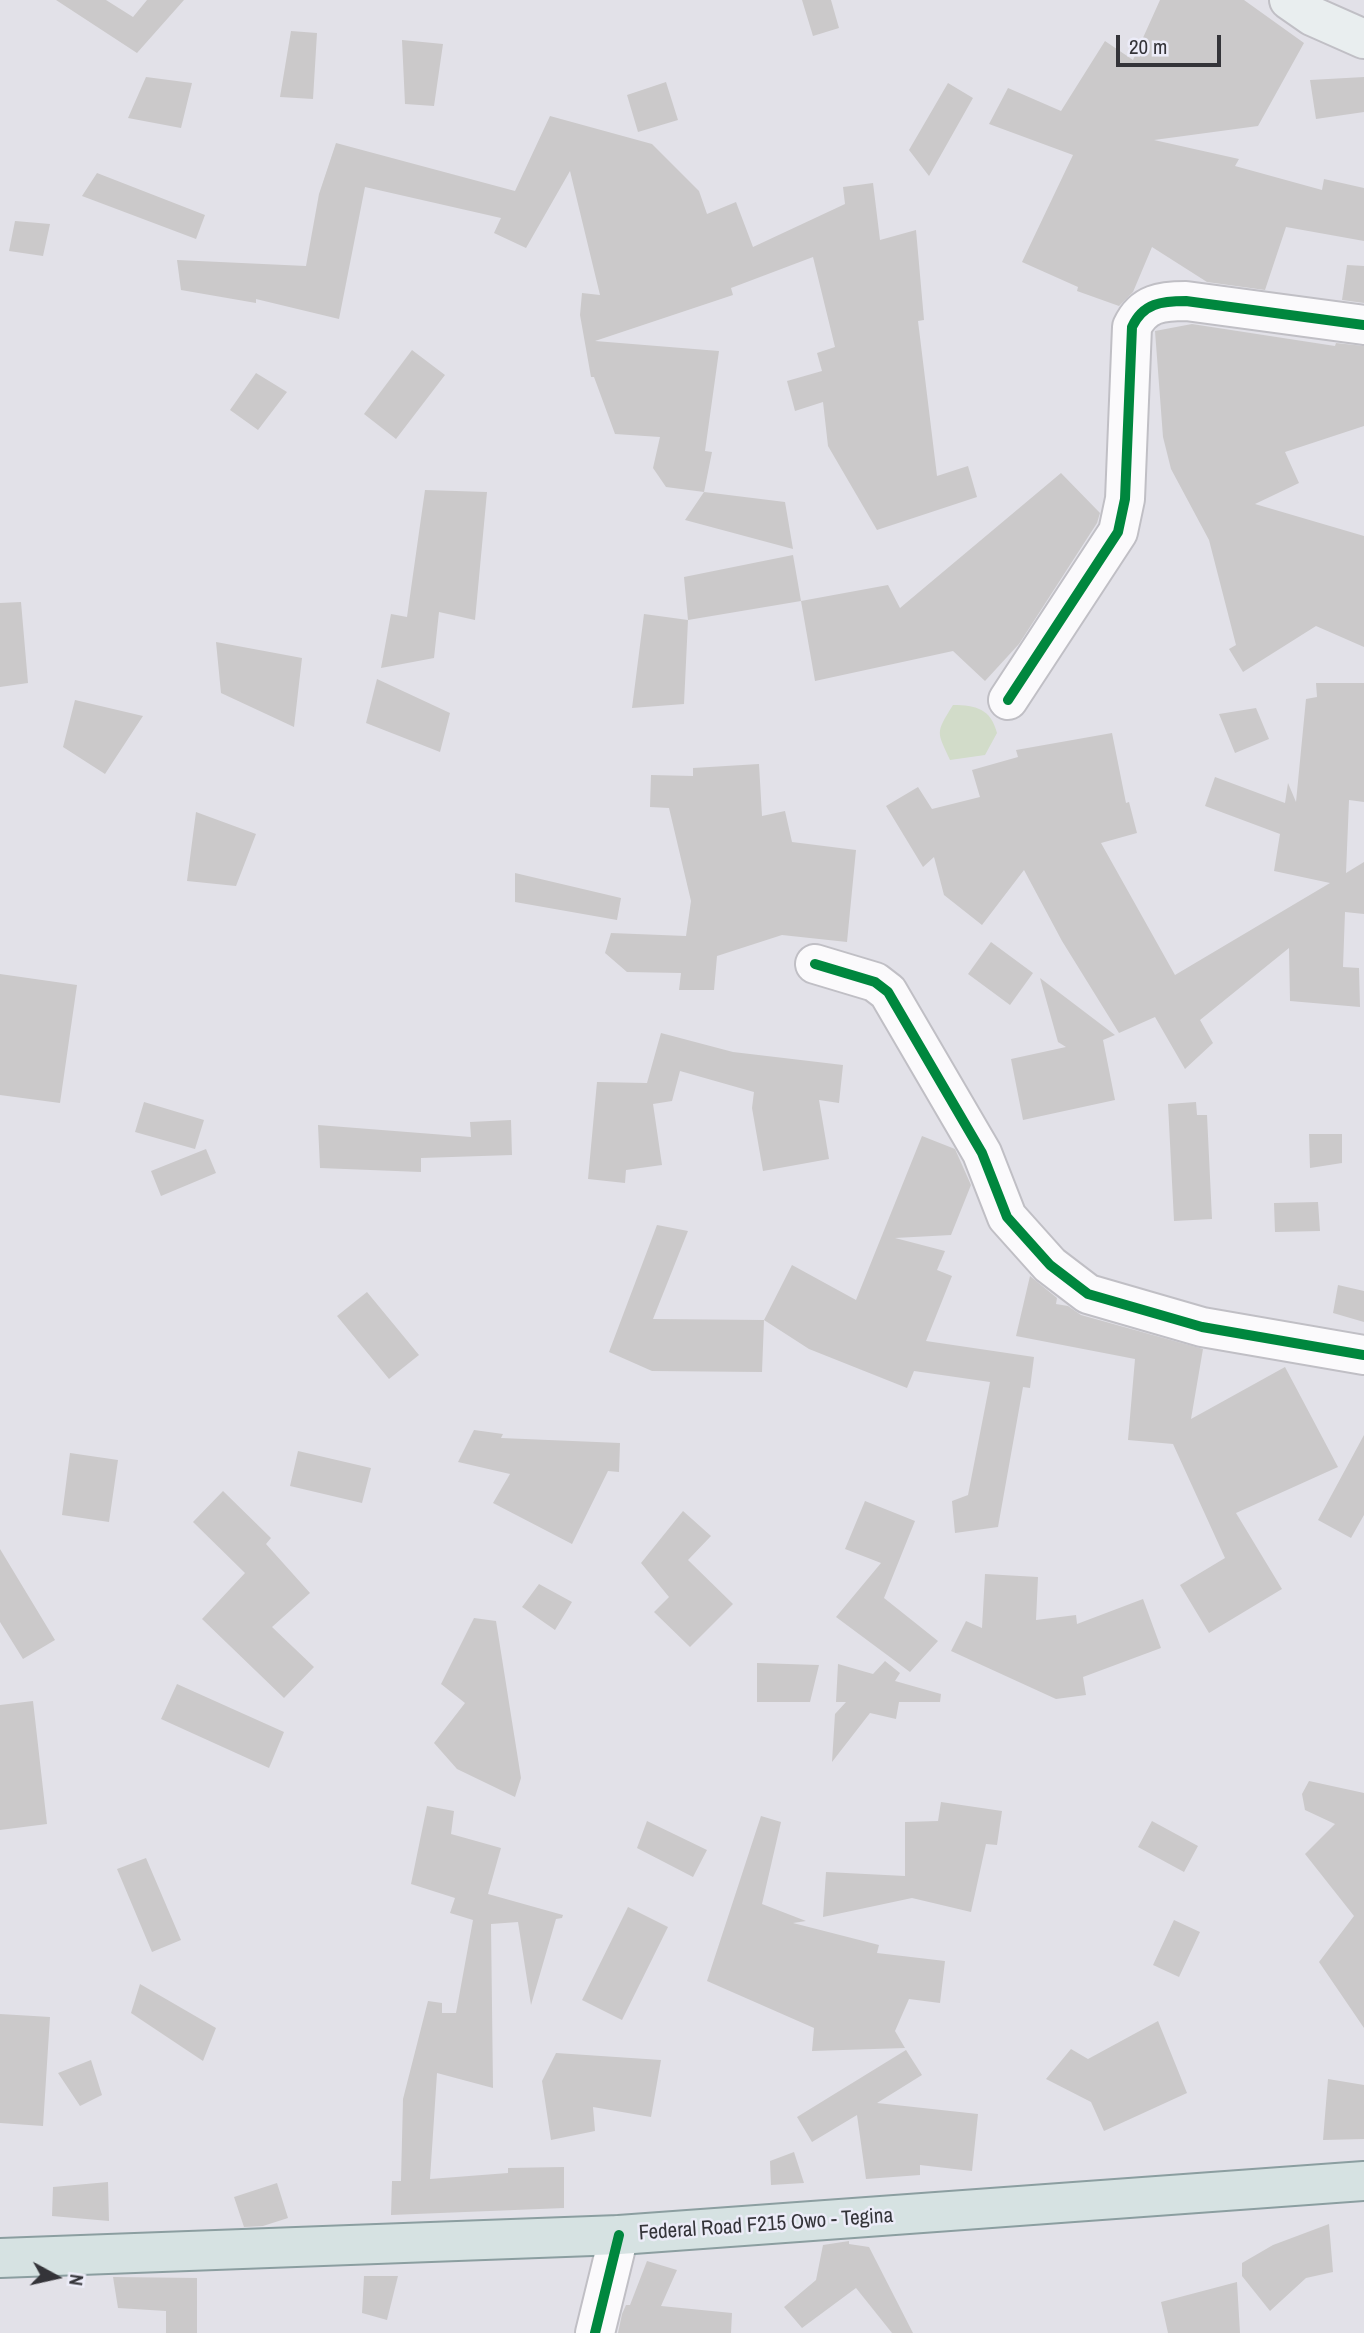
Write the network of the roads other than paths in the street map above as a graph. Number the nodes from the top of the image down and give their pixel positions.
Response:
1 (1289, 0) edge
2 (1364, 39) edge
3 (1364, 325) edge
4 (1009, 700) dead end
5 (815, 964) dead end
6 (1364, 1355) edge
7 (1364, 2181) edge
8 (619, 2235) junction
9 (0, 2258) edge
10 (594, 2333) edge

1 - 2 street
3 - 4 street
5 - 6 street
7 - 8 main road, Federal Road F215 Owo - Tegina
8 - 9 main road, Federal Road F215 Owo - Tegina
8 - 10 street

